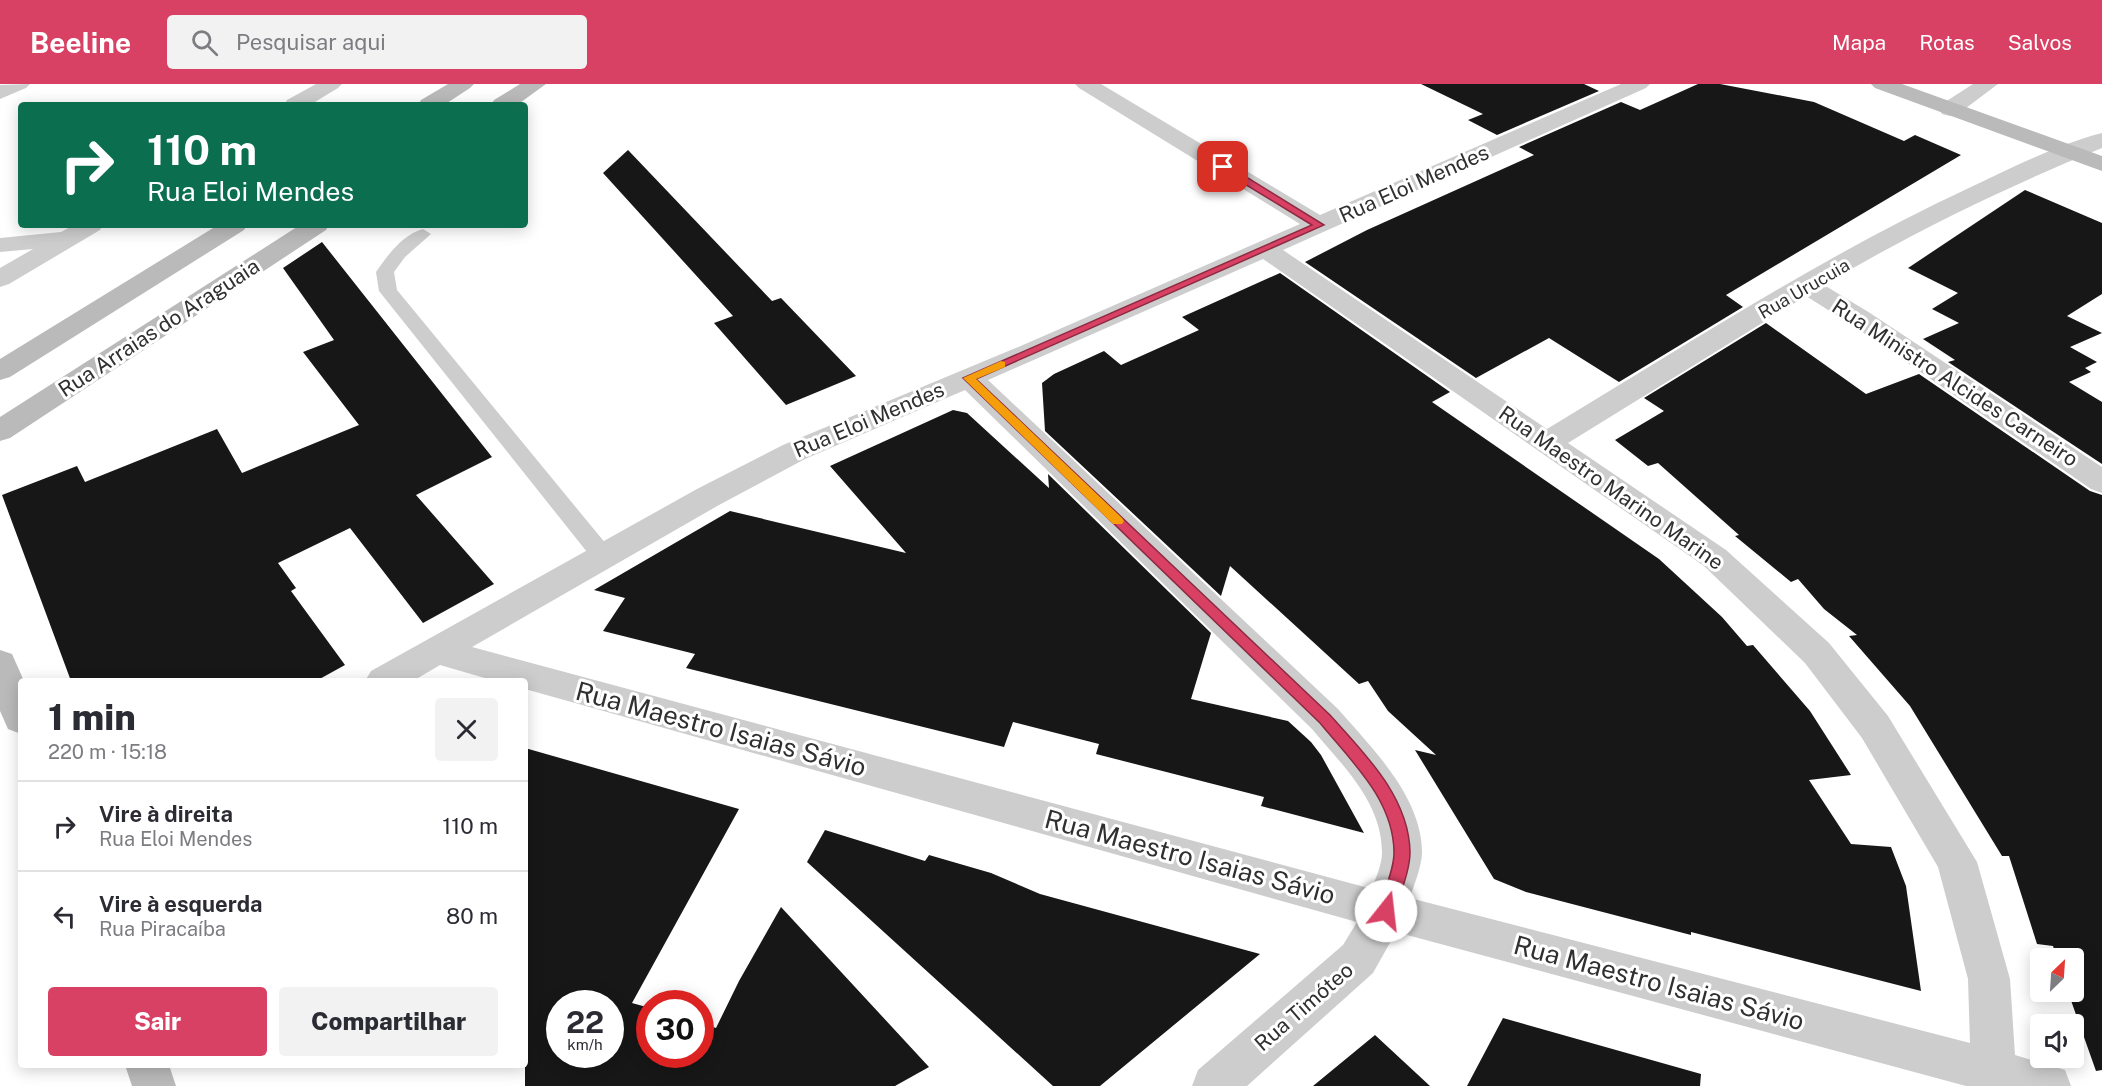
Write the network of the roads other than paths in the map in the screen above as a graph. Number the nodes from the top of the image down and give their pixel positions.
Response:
1 (19, 84) edge
2 (331, 84) edge
3 (463, 84) edge
4 (535, 84) edge
5 (1086, 84) edge
6 (1639, 84) edge
7 (1882, 84) edge
8 (1987, 84) edge
9 (0, 93) edge
10 (300, 102) edge
11 (434, 102) edge
12 (507, 102) edge
13 (1950, 109) junction
14 (2102, 140) edge
15 (2069, 153) junction
16 (2102, 164) edge
17 (1319, 225) junction
18 (230, 228) edge
19 (312, 228) edge
20 (80, 231) edge
21 (423, 234) dead end
22 (0, 245) edge
23 (1265, 249) junction
24 (0, 279) edge
25 (1806, 286) junction
26 (0, 371) edge
27 (969, 378) junction
28 (0, 431) edge
29 (1547, 442) junction
30 (2102, 482) edge
31 (603, 556) junction
32 (436, 651) junction
33 (0, 664) edge
34 (388, 678) edge
35 (18, 710) edge
36 (1386, 911) junction
37 (148, 1068) edge
38 (1994, 1079) edge
39 (154, 1086) edge
40 (1214, 1086) edge
41 (2049, 1086) edge

1 - 9 street
2 - 10 street
3 - 11 main road
4 - 12 main road
5 - 17 street
6 - 17 street, Rua Eloi Mendes
7 - 13 main road
8 - 13 street
13 - 15 main road
14 - 15 street, Rua Urucuia
15 - 16 main road
15 - 25 street, Rua Urucuia
17 - 23 street, Rua Eloi Mendes
18 - 26 main road
19 - 28 main road, Rua Arraias do Araguaia
20 - 22 street
20 - 24 street
21 - 31 lane
23 - 27 street, Rua Eloi Mendes
23 - 29 street, Rua Maestro Marino Marine
25 - 29 street, Rua Urucuia
25 - 30 street, Rua Ministro Alcides Carneiro
27 - 31 street, Rua Eloi Mendes
27 - 36 street, Rua Timóteo
29 - 38 street, Rua Maestro Marino Marine
31 - 32 street, Rua Eloi Mendes
32 - 34 street, Rua Eloi Mendes
32 - 36 street, Rua Maestro Isaias Sávio
33 - 35 main road
36 - 38 street, Rua Maestro Isaias Sávio
36 - 40 street, Rua Timóteo
37 - 39 main road
38 - 41 street, Rua Maestro Isaias Sávio

